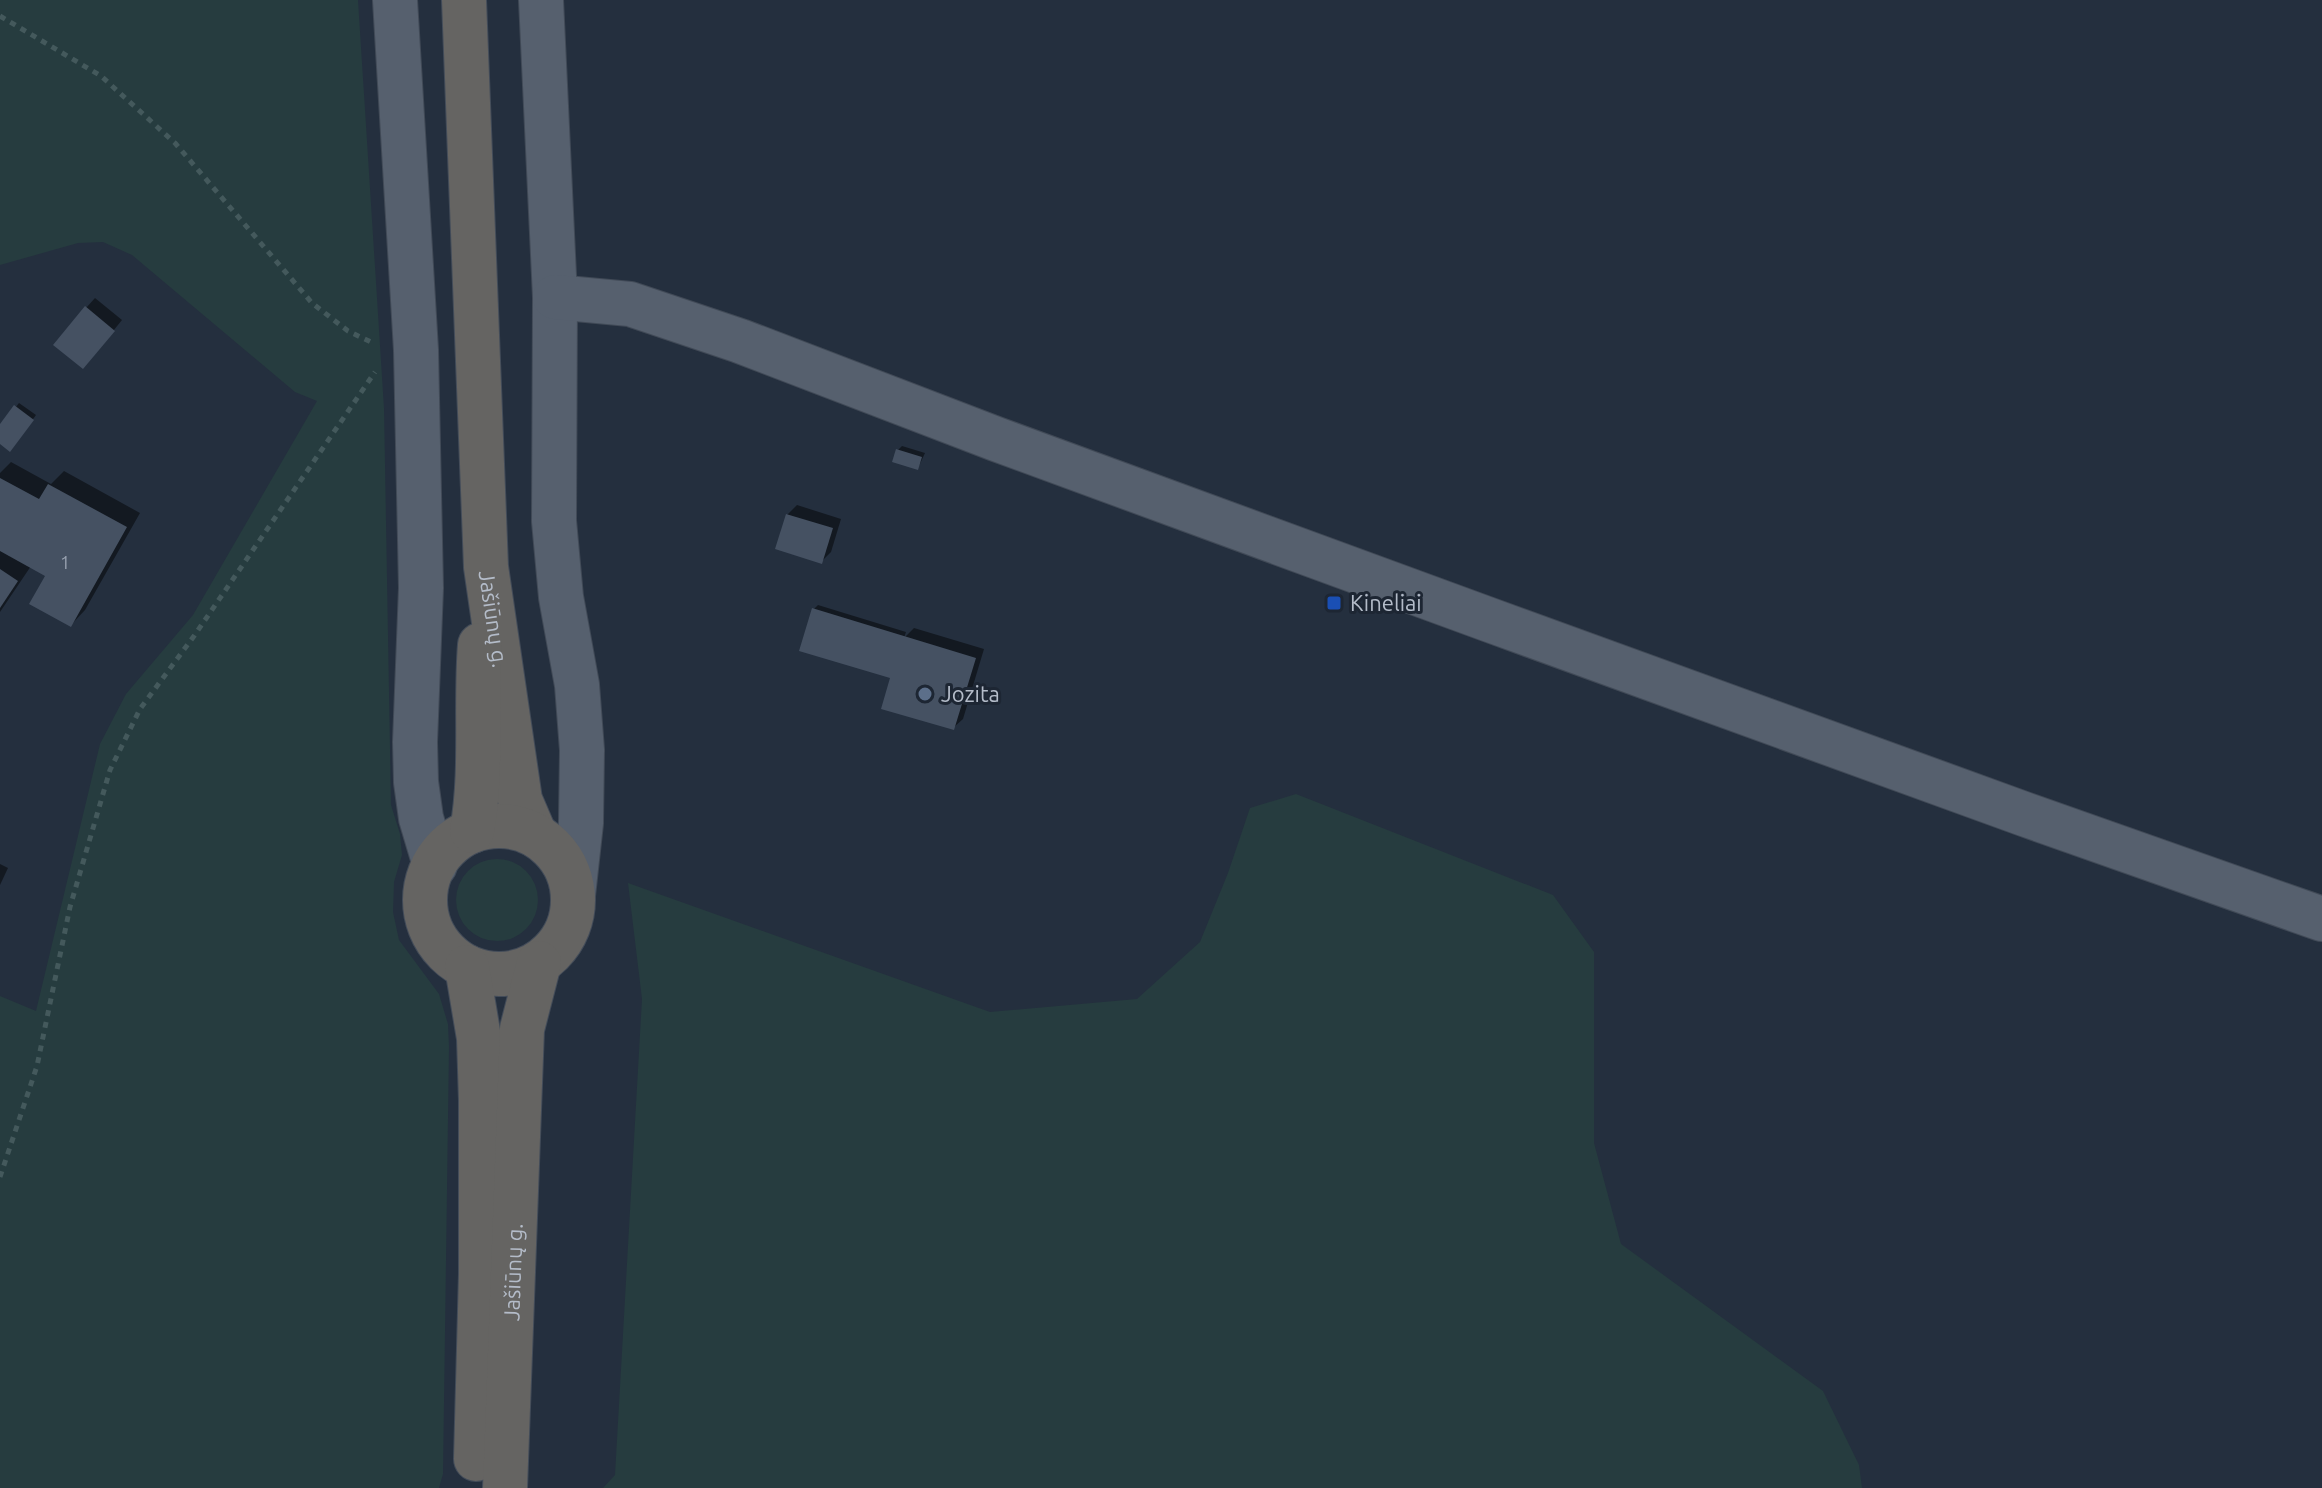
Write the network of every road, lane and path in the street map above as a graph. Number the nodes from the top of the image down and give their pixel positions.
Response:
1 (395, 0) edge
2 (464, 0) edge
3 (541, 0) edge
4 (0, 16) edge
5 (555, 297) junction
6 (402, 350) junction
7 (486, 567) junction
8 (472, 831) junction
9 (535, 835) junction
10 (435, 865) junction
11 (573, 895) junction
12 (2322, 919) edge
13 (539, 963) junction
14 (467, 967) junction
15 (0, 1177) edge
16 (475, 1488) edge
17 (505, 1488) edge

1 - 6 main road
2 - 7 highway
3 - 5 main road
4 - 6 path
5 - 11 main road
5 - 12 main road
6 - 10 main road
6 - 15 path
7 - 8 highway, Jašiūnų g.
7 - 9 highway, Jašiūnų g.
8 - 9 highway
8 - 10 highway
9 - 11 highway, Jašiūnų g.
10 - 14 highway
11 - 13 highway, Jašiūnų g.
13 - 14 highway
13 - 17 highway, Jašiūnų g.
14 - 16 highway, Jašiūnų g.

